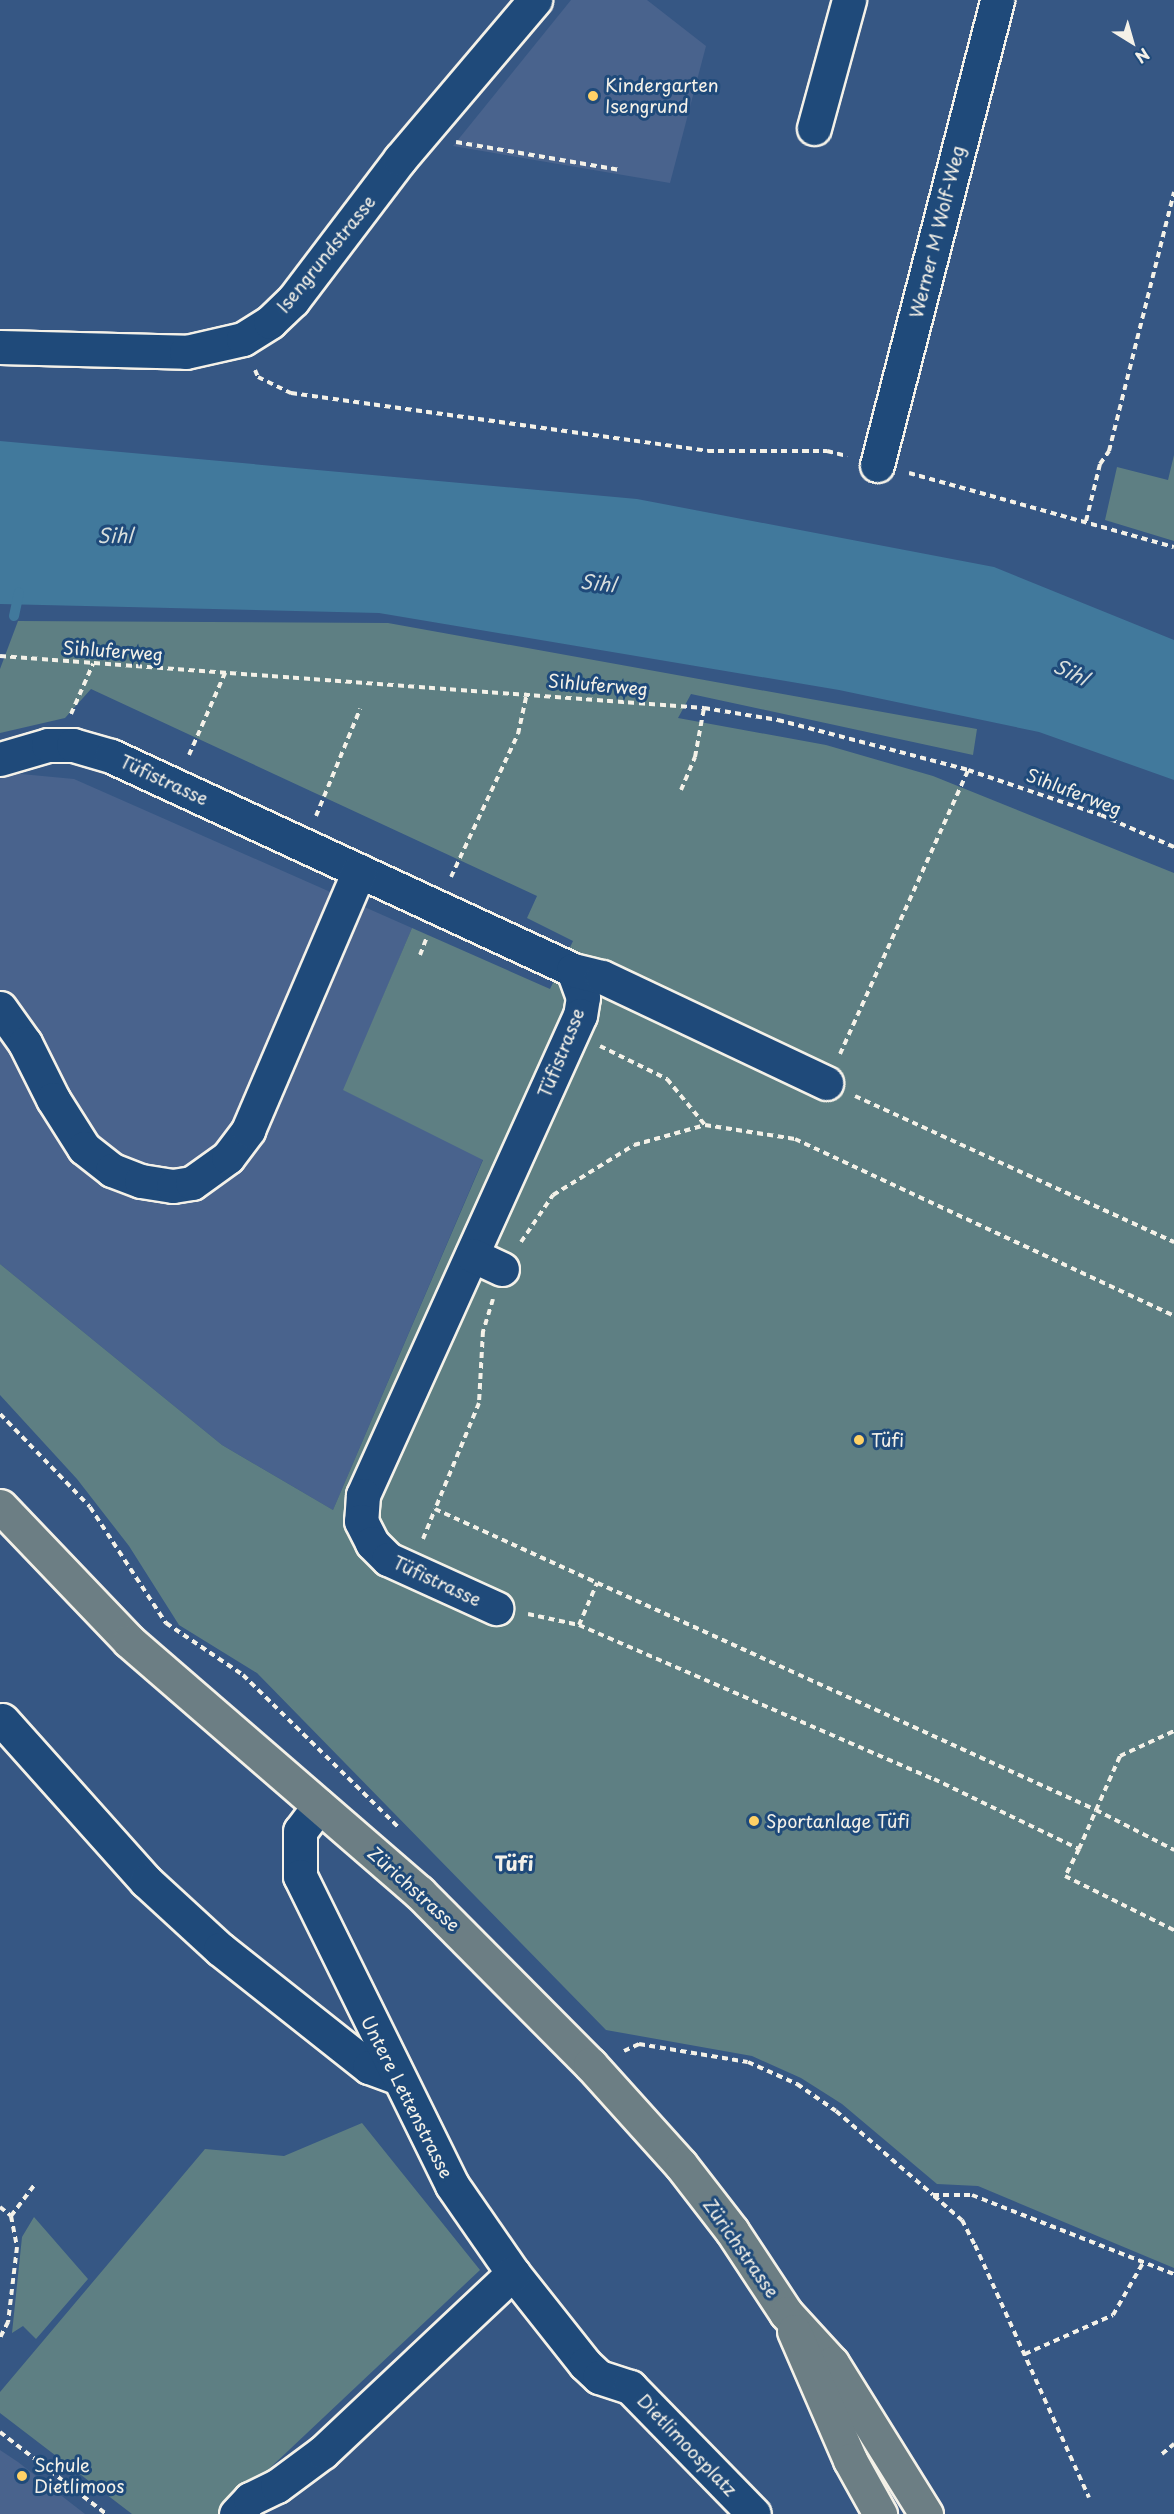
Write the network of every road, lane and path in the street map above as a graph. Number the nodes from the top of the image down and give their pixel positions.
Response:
1 (535, 0) edge
2 (849, 0) edge
3 (997, 0) edge
4 (814, 128) dead end
5 (453, 142) dead end
6 (619, 170) dead end
7 (1174, 192) edge
8 (243, 339) junction
9 (0, 347) edge
10 (877, 465) junction
11 (1086, 521) junction
12 (1174, 547) edge
13 (1, 656) edge
14 (93, 664) junction
15 (225, 672) junction
16 (527, 693) junction
17 (704, 708) junction
18 (360, 709) dead end
19 (68, 722) dead end
20 (0, 759) edge
21 (188, 759) dead end
22 (968, 770) junction
23 (681, 790) dead end
24 (315, 819) dead end
25 (1174, 847) edge
26 (359, 871) junction
27 (450, 879) dead end
28 (573, 970) junction
29 (0, 1008) edge
30 (572, 1033) junction
31 (826, 1083) junction
32 (705, 1125) junction
33 (1174, 1242) edge
34 (472, 1255) junction
35 (502, 1269) junction
36 (1174, 1316) edge
37 (0, 1414) edge
38 (0, 1506) edge
39 (597, 1583) junction
40 (496, 1608) joint
41 (579, 1625) junction
42 (2, 1720) dead end
43 (1174, 1731) edge
44 (319, 1806) junction
45 (1096, 1810) junction
46 (408, 1836) dead end
47 (1079, 1849) junction
48 (1174, 1850) edge
49 (1174, 1930) edge
50 (615, 2043) dead end
51 (623, 2051) junction
52 (631, 2059) dead end
53 (396, 2077) junction
54 (35, 2184) dead end
55 (933, 2195) junction
56 (0, 2207) edge
57 (11, 2216) junction
58 (1144, 2261) junction
59 (513, 2273) junction
60 (1174, 2274) edge
61 (786, 2313) junction
62 (0, 2338) edge
63 (1025, 2354) junction
64 (585, 2364) joint
65 (0, 2433) edge
66 (1174, 2444) edge
67 (1162, 2454) dead end
68 (1089, 2497) dead end
69 (106, 2514) edge
70 (236, 2514) edge
71 (754, 2514) edge
72 (880, 2514) edge
73 (926, 2514) edge

1 - 8 street, Isengrundstrasse
2 - 4 street
3 - 10 street, Werner M Wolf-Weg
5 - 6 path
7 - 11 path
8 - 9 street, Isengrundstrasse
8 - 10 path
10 - 11 path
11 - 12 path
13 - 14 path, Sihluferweg
14 - 15 path, Sihluferweg
14 - 19 path
15 - 16 path, Sihluferweg
15 - 21 path
16 - 17 path, Sihluferweg
16 - 27 path
17 - 22 path, Sihluferweg
17 - 23 path
18 - 24 path
20 - 26 street, Tüfistrasse
22 - 25 path, Sihluferweg
22 - 31 path
26 - 28 street, Tüfistrasse
26 - 29 street
28 - 30 street, Tüfistrasse
28 - 31 street
30 - 32 path
30 - 34 street, Tüfistrasse
31 - 33 path
32 - 35 path
32 - 36 path
34 - 35 street
34 - 40 street, Tüfistrasse
35 - 39 path
37 - 46 path
38 - 44 main road, Zürichstrasse
39 - 41 path
39 - 45 path
40 - 41 path
41 - 47 path
42 - 53 street
43 - 45 path
44 - 53 street, Untere Lettenstrasse
44 - 61 main road, Zürichstrasse
45 - 47 path
45 - 48 path
47 - 49 path
50 - 51 path
51 - 52 path
51 - 55 path
53 - 59 street, Untere Lettenstrasse
54 - 57 path
55 - 58 path
55 - 63 path
56 - 57 path
57 - 62 path
58 - 60 path
58 - 63 path
59 - 64 street, Untere Lettenstrasse
59 - 70 street
61 - 72 main road, Zürichstrasse
61 - 73 main road, Zürichstrasse
63 - 68 path
64 - 71 street, Dietlimoosplatz
65 - 69 path
66 - 67 path

